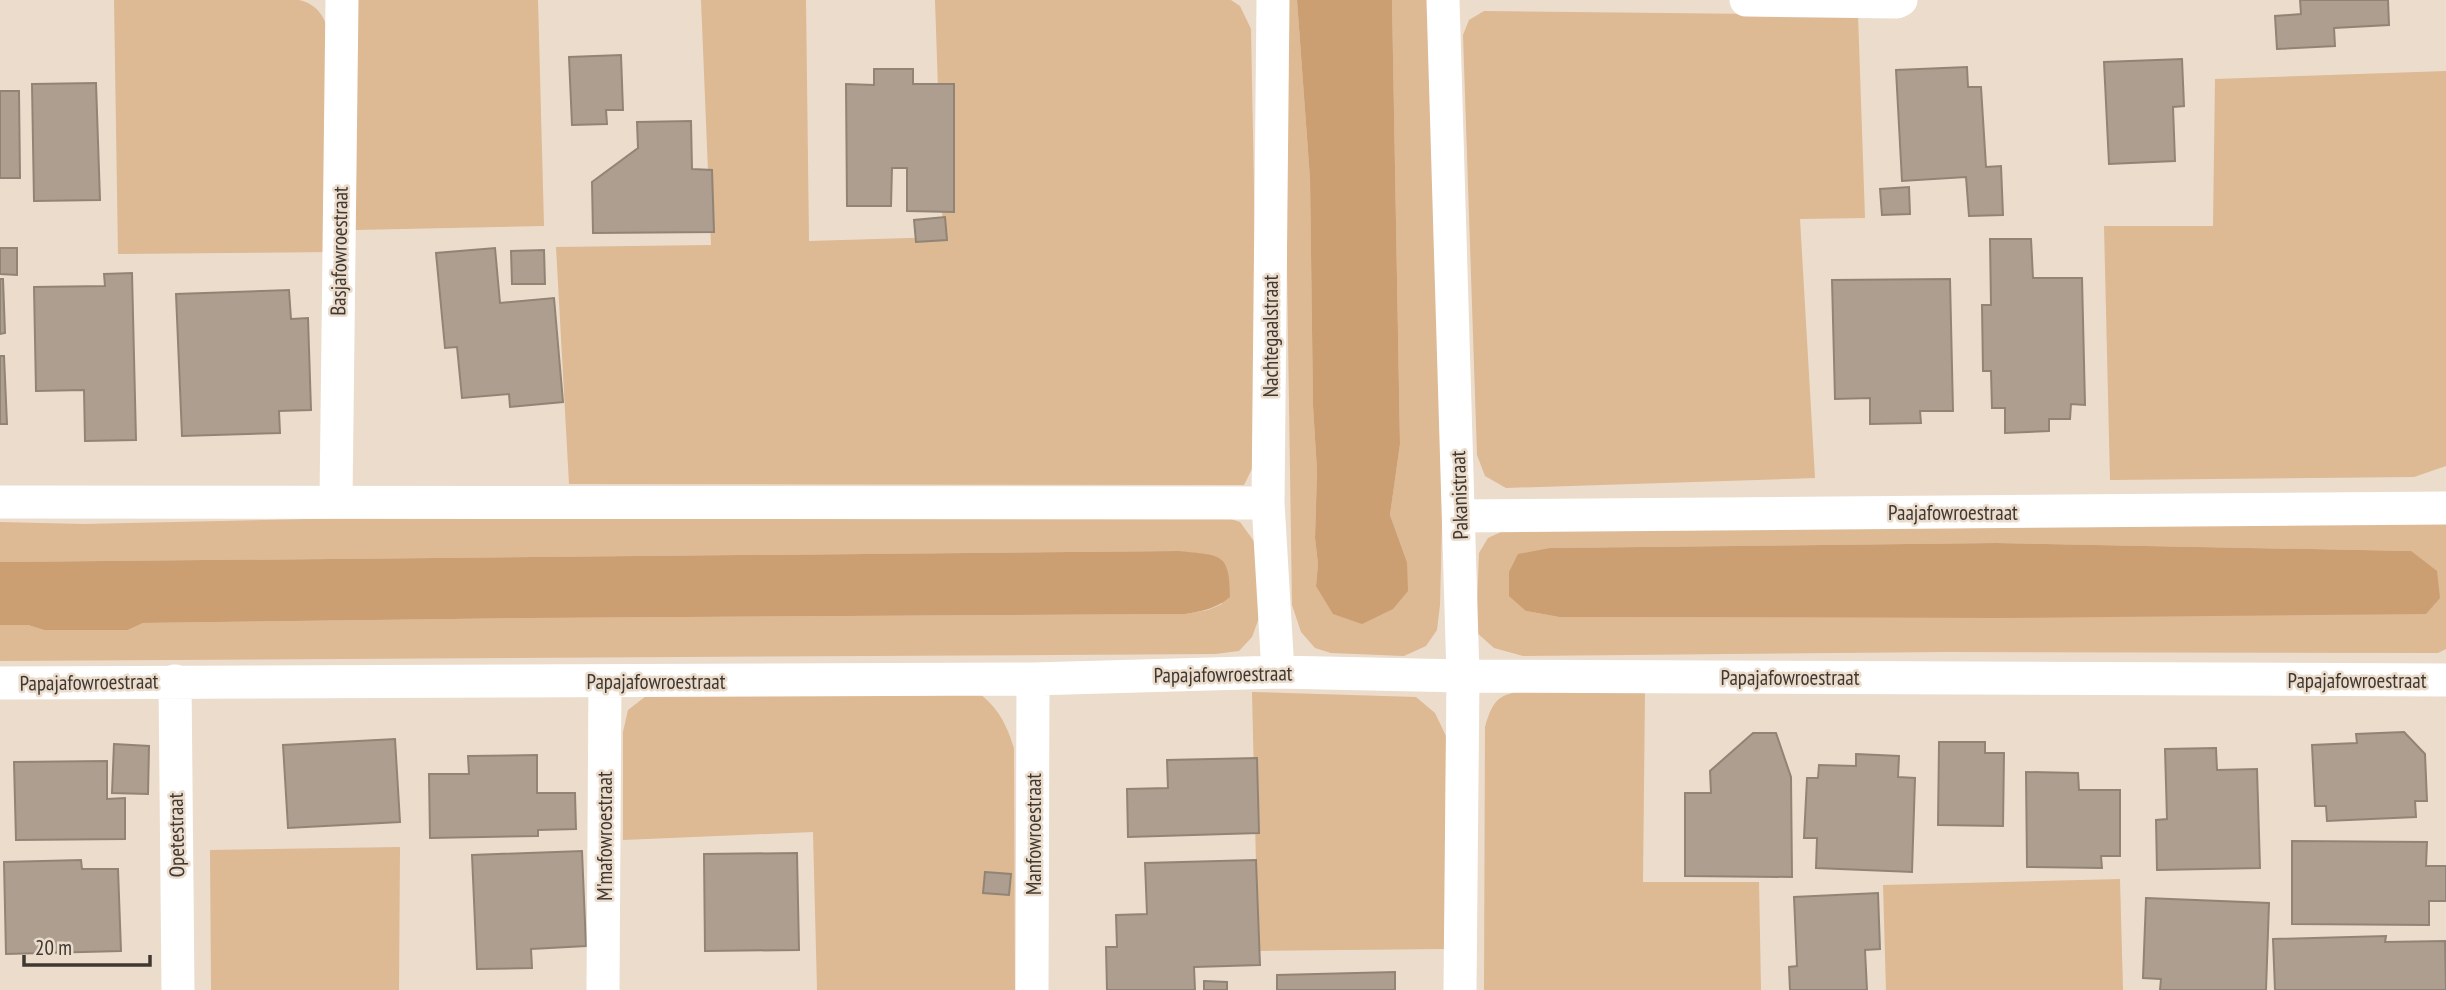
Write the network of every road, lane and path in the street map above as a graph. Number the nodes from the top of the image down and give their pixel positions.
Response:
1 (342, 0) edge
2 (1273, 0) edge
3 (1443, 0) edge
4 (1746, 0) edge
5 (1901, 0) edge
6 (336, 501) junction
7 (0, 502) edge
8 (1268, 503) junction
9 (2446, 508) edge
10 (1460, 516) junction
11 (1278, 671) junction
12 (1463, 676) junction
13 (1033, 678) junction
14 (2446, 680) edge
15 (175, 681) junction
16 (605, 681) junction
17 (0, 683) edge
18 (178, 990) edge
19 (603, 990) edge
20 (1032, 990) edge
21 (1460, 990) edge

1 - 6 street, Basjafowroestraat
2 - 8 street, Nachtegaalstraat
3 - 10 street, Pakanistraat
4 - 5 street
6 - 7 street
6 - 8 street
8 - 11 street, Nachtegaalstraat
9 - 10 street, Paajafowroestraat
10 - 12 street, Pakanistraat
11 - 12 street, Papajafowroestraat
11 - 13 street, Papajafowroestraat
12 - 14 street, Papajafowroestraat
12 - 21 street, Pakanistraat
13 - 16 street, Papajafowroestraat
13 - 20 street, Manfowroestraat
15 - 16 street, Papajafowroestraat
15 - 17 street, Papajafowroestraat
15 - 18 street, Opetestraat
16 - 19 street, M'mafowroestraat

